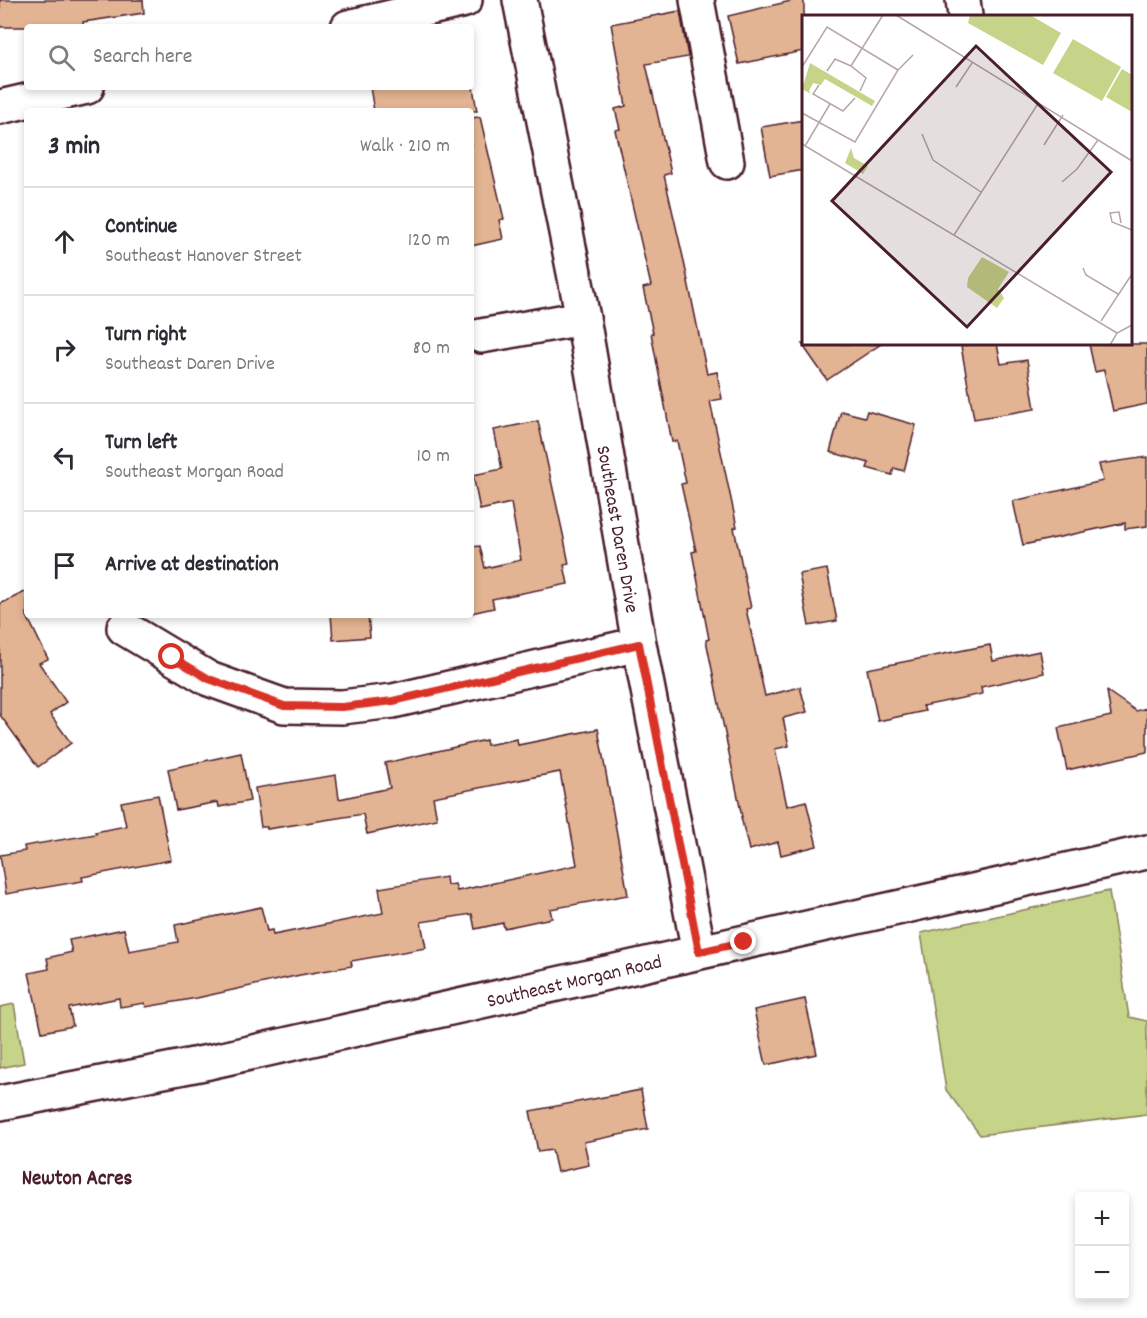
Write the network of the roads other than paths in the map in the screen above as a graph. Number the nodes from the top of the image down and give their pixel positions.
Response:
1 (465, 0) edge
2 (520, 0) edge
3 (697, 0) edge
4 (963, 0) edge
5 (965, 15) edge
6 (361, 24) edge
7 (81, 90) edge
8 (55, 103) edge
9 (0, 107) edge
10 (727, 162) dead end
11 (583, 318) junction
12 (481, 336) dead end
13 (124, 628) dead end
14 (639, 644) junction
15 (1147, 852) edge
16 (699, 952) junction
17 (0, 1103) edge

1 - 6 street
2 - 11 street, Southeast Daren Drive
3 - 10 street
4 - 5 street
7 - 8 street
8 - 9 street
11 - 12 street
11 - 14 street, Southeast Daren Drive
13 - 14 street
14 - 16 street, Southeast Daren Drive
15 - 16 street, Southeast Morgan Road
16 - 17 street, Southeast Morgan Road

